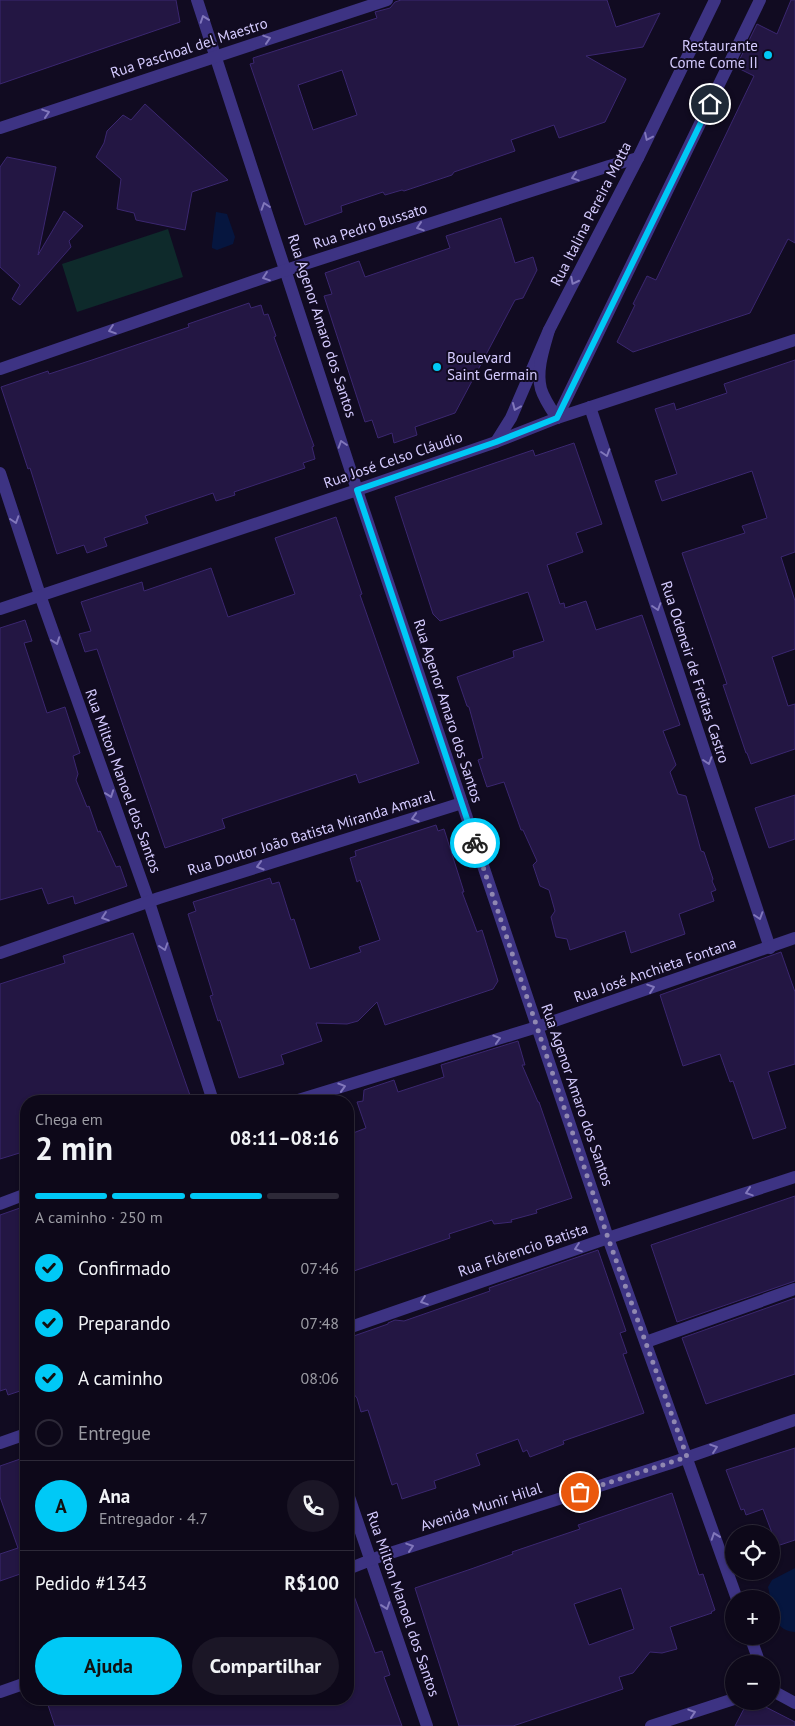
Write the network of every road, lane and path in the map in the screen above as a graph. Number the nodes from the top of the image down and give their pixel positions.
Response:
1 (197, 0) edge
2 (388, 0) edge
3 (715, 0) edge
4 (760, 0) edge
5 (216, 56) junction
6 (0, 128) edge
7 (638, 158) junction
8 (286, 270) junction
9 (549, 330) junction
10 (795, 340) edge
11 (0, 369) edge
12 (590, 407) junction
13 (557, 418) junction
14 (496, 442) junction
15 (0, 473) edge
16 (357, 490) junction
17 (40, 595) junction
18 (0, 608) edge
19 (462, 803) junction
20 (149, 902) junction
21 (795, 938) edge
22 (770, 948) junction
23 (0, 953) edge
24 (537, 1027) junction
25 (211, 1095) edge
26 (315, 1095) edge
27 (795, 1177) edge
28 (20, 1196) edge
29 (0, 1204) edge
30 (608, 1238) junction
31 (795, 1289) edge
32 (354, 1326) edge
33 (646, 1342) junction
34 (795, 1420) edge
35 (20, 1436) edge
36 (0, 1443) edge
37 (687, 1457) junction
38 (354, 1512) edge
39 (370, 1560) junction
40 (354, 1566) edge
41 (734, 1590) edge
42 (20, 1685) edge
43 (0, 1692) edge
44 (780, 1695) edge
45 (725, 1702) edge
46 (795, 1703) edge
47 (427, 1726) edge
48 (651, 1726) edge

5 -> 1 street, Rua Agenor Amaro dos Santos
5 -> 2 street, Rua Paschoal del Maestro
3 -> 7 street, Rua Italina Pereira Motta
4 - 13 street
6 -> 5 street, Rua Paschoal del Maestro
8 -> 5 street, Rua Agenor Amaro dos Santos
7 -> 8 street, Rua Pedro Bussato
7 -> 9 street, Rua Italina Pereira Motta
8 -> 11 street, Rua Pedro Bussato
16 -> 8 street, Rua Agenor Amaro dos Santos
9 - 13 street
9 -> 14 street, Rua Italina Pereira Motta
10 - 12 street, Rua José Celso Cláudio
12 - 13 street, Rua José Celso Cláudio
12 -> 22 street, Rua Odeneir de Freitas Castro
13 - 14 street, Rua José Celso Cláudio
14 - 16 street, Rua José Celso Cláudio
15 -> 17 street, Rua Milton Manoel dos Santos
16 - 17 street, Rua José Celso Cláudio
16 - 19 street, Rua Agenor Amaro dos Santos
17 - 18 street, Rua José Celso Cláudio
17 -> 20 street, Rua Milton Manoel dos Santos
19 -> 20 street, Rua Doutor João Batista Miranda Amaral
19 - 24 street, Rua Agenor Amaro dos Santos
20 -> 23 street, Rua Doutor João Batista Miranda Amaral
20 -> 25 street, Rua Milton Manoel dos Santos
21 - 22 street, Rua José Anchieta Fontana
24 -> 22 street, Rua José Anchieta Fontana
26 -> 24 street, Rua José Anchieta Fontana
24 - 30 street, Rua Agenor Amaro dos Santos
27 -> 30 street, Rua Flôrencio Batista
28 - 29 street
30 -> 32 street, Rua Flôrencio Batista
30 - 33 street, Rua Agenor Amaro dos Santos
31 - 33 street
33 - 37 street, Rua Agenor Amaro dos Santos
37 -> 34 street, Avenida Munir Hilal
35 - 36 street
39 -> 37 street, Avenida Munir Hilal
41 -> 37 street, Rua Agenor Amaro dos Santos
38 - 39 street, Rua Milton Manoel dos Santos
39 - 40 street, Avenida Munir Hilal
39 -> 47 street, Rua Milton Manoel dos Santos
42 - 43 street
44 - 46 street
48 -> 45 street

